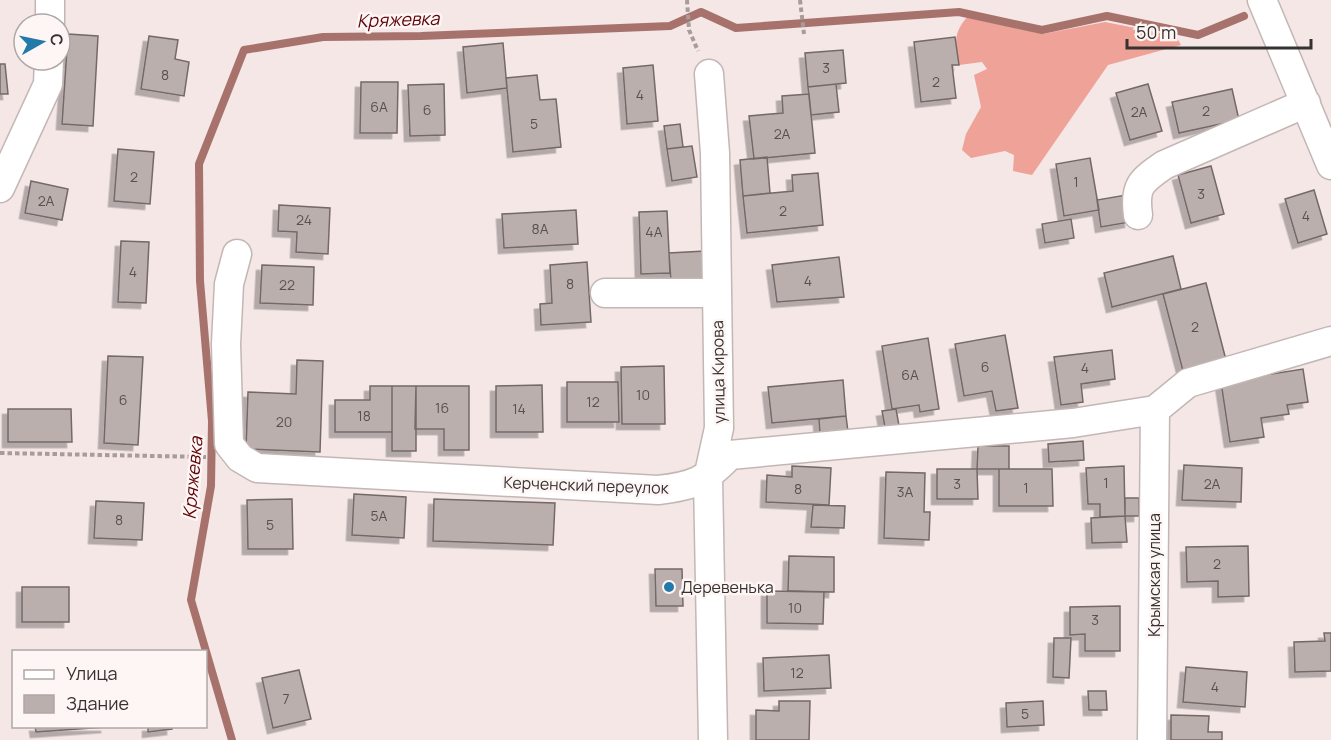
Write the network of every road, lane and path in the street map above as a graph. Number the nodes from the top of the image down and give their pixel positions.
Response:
1 (687, 0) edge
2 (800, 0) edge
3 (1262, 0) edge
4 (689, 30) dead end
5 (804, 34) dead end
6 (48, 72) edge
7 (708, 74) dead end
8 (1306, 103) junction
9 (1331, 165) edge
10 (0, 189) edge
11 (1138, 215) dead end
12 (237, 254) dead end
13 (605, 293) dead end
14 (717, 293) junction
15 (1331, 341) edge
16 (1155, 410) junction
17 (0, 453) edge
18 (202, 457) dead end
19 (708, 477) junction
20 (713, 740) edge
21 (1152, 740) edge

1 - 4 path
2 - 5 path
3 - 8 street
6 - 10 street
7 - 14 street, улица Кирова
8 - 9 street
8 - 11 street
12 - 19 street, Керченский переулок
13 - 14 street
14 - 19 street, улица Кирова
15 - 16 street
16 - 19 street, Керченский переулок
16 - 21 street, Крымская улица
17 - 18 path
19 - 20 street, улица Кирова

